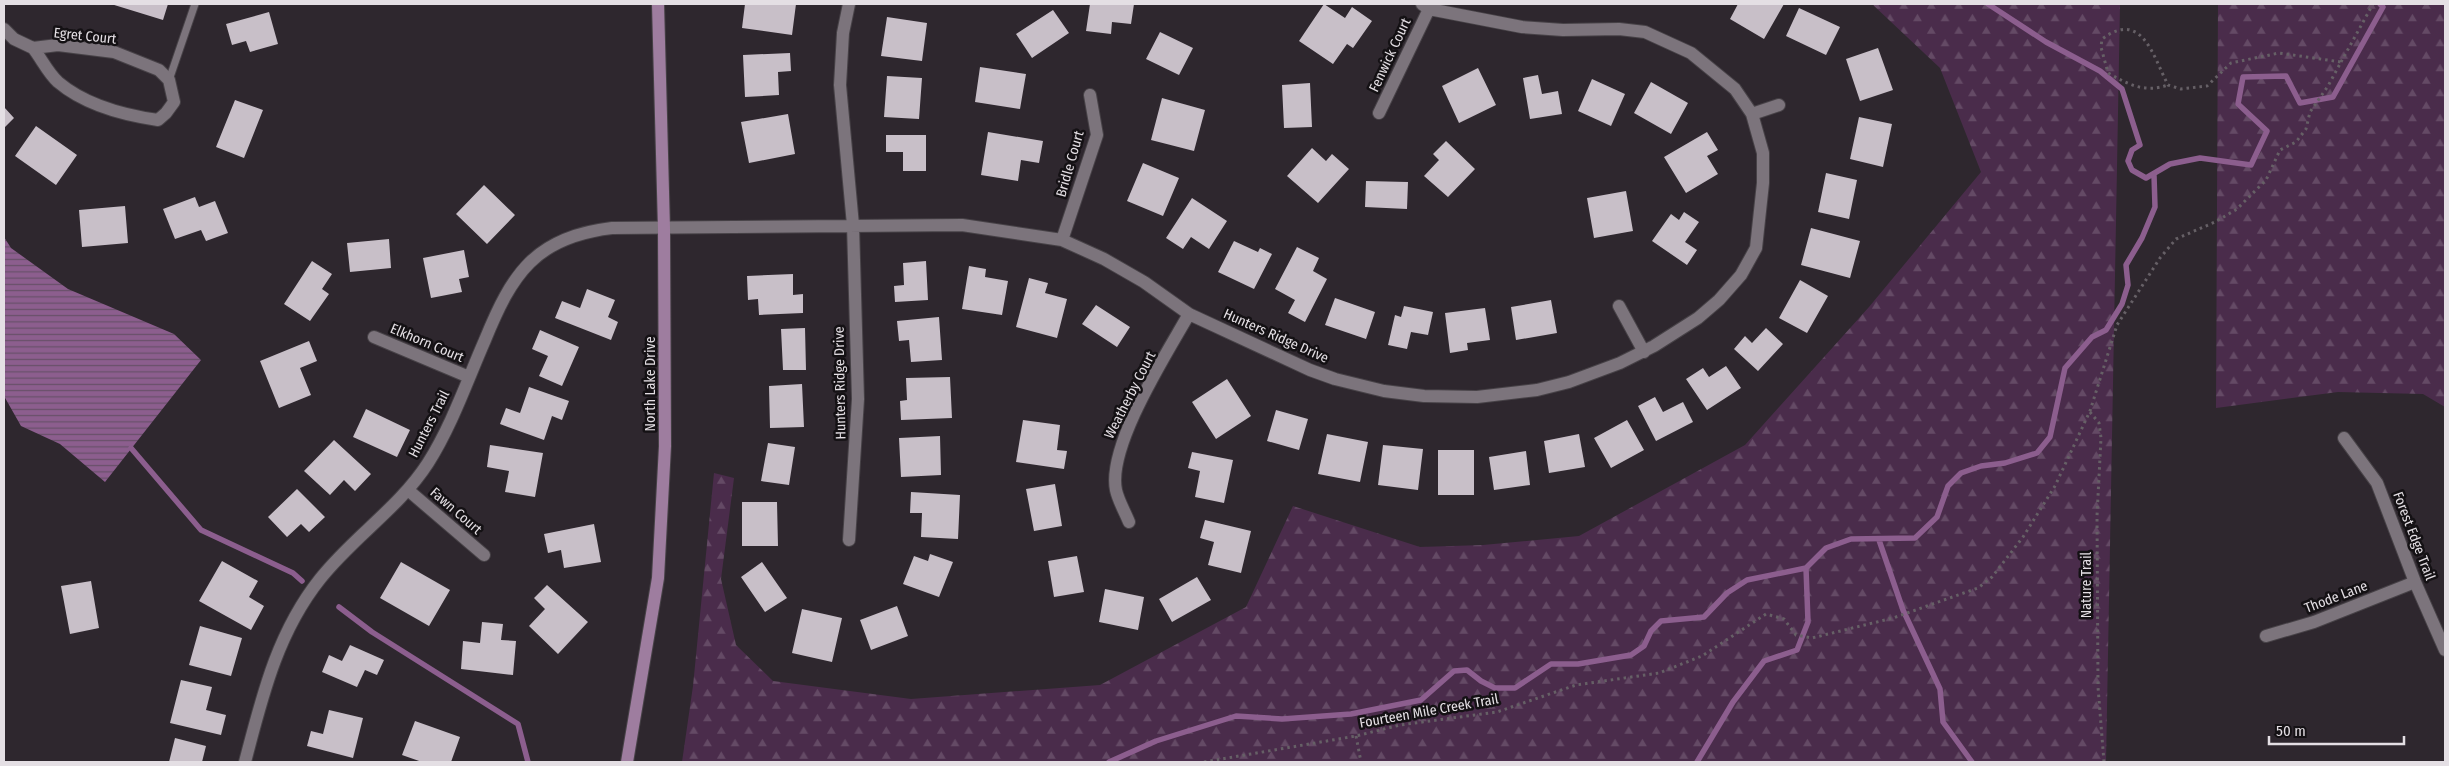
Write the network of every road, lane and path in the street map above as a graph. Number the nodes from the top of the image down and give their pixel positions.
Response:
1 (195, 4) edge
2 (658, 4) edge
3 (849, 4) edge
4 (2373, 4) edge
5 (1425, 6) edge
6 (4, 29) edge
7 (34, 48) junction
8 (2341, 62) junction
9 (169, 80) junction
10 (2168, 85) junction
11 (1090, 96) dead end
12 (1780, 105) dead end
13 (1379, 113) dead end
14 (1752, 114) junction
15 (853, 225) junction
16 (664, 229) junction
17 (1062, 240) junction
18 (1619, 306) dead end
19 (1189, 314) junction
20 (374, 337) dead end
21 (1644, 352) junction
22 (469, 377) junction
23 (2090, 411) junction
24 (2344, 438) dead end
25 (408, 490) junction
26 (1129, 522) dead end
27 (849, 540) dead end
28 (484, 555) dead end
29 (2415, 582) junction
30 (2266, 636) dead end
31 (2445, 650) edge
32 (1356, 736) junction
33 (245, 762) edge
34 (628, 762) edge
35 (1204, 762) edge
36 (1361, 762) edge
37 (2104, 762) edge

1 - 9 lane
2 - 16 main road, North Lake Drive
3 - 15 street, Hunters Ridge Drive
4 - 8 path, Fourteen Mile Creek Trail
5 - 13 street, Fenwick Court
5 - 14 street, Hunters Ridge Drive
6 - 7 street, Egret Court
7 - 9 street, Egret Court
7 - 9 street, Egret Court
8 - 10 path
8 - 23 path, Fourteen Mile Creek Trail
10 - 10 path
11 - 17 street, Bridle Court
12 - 14 street
14 - 21 street, Hunters Ridge Drive
15 - 16 street, Hunters Ridge Drive
15 - 17 street, Hunters Ridge Drive
15 - 27 street, Hunters Ridge Drive
16 - 22 street, Hunters Trail
16 - 34 main road, North Lake Drive
17 - 19 street, Hunters Ridge Drive
18 - 21 street
19 - 21 street, Hunters Ridge Drive
19 - 26 street, Weatherby Court
20 - 22 street, Elkhorn Court
22 - 25 street, Hunters Trail
23 - 32 path, Fourteen Mile Creek Trail
23 - 37 path, Nature Trail
24 - 29 street, Forest Edge Trail
25 - 28 street, Fawn Court
25 - 33 street, Hunters Trail
29 - 30 street, Thode Lane
29 - 31 street, Forest Edge Trail
32 - 35 path, Fourteen Mile Creek Trail
32 - 36 path

